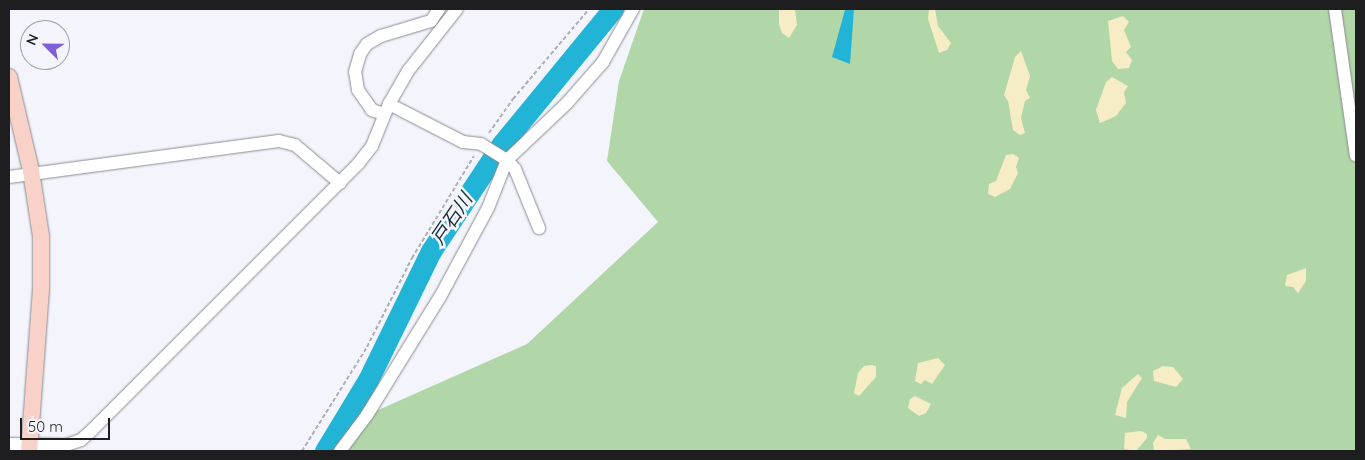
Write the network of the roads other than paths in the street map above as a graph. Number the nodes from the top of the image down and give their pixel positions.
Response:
1 (439, 9) edge
2 (457, 9) edge
3 (633, 9) edge
4 (1335, 9) edge
5 (9, 77) edge
6 (386, 109) junction
7 (1356, 156) edge
8 (507, 160) junction
9 (31, 171) junction
10 (9, 177) edge
11 (340, 183) junction
12 (539, 228) dead end
13 (9, 444) edge
14 (30, 447) edge
15 (340, 451) edge

1 - 6 street
2 - 6 street
3 - 8 street
4 - 7 street
5 - 9 main road
6 - 8 street
6 - 11 street
8 - 12 street
8 - 15 street
9 - 10 street
9 - 11 street
9 - 14 main road
11 - 14 street
13 - 14 street

